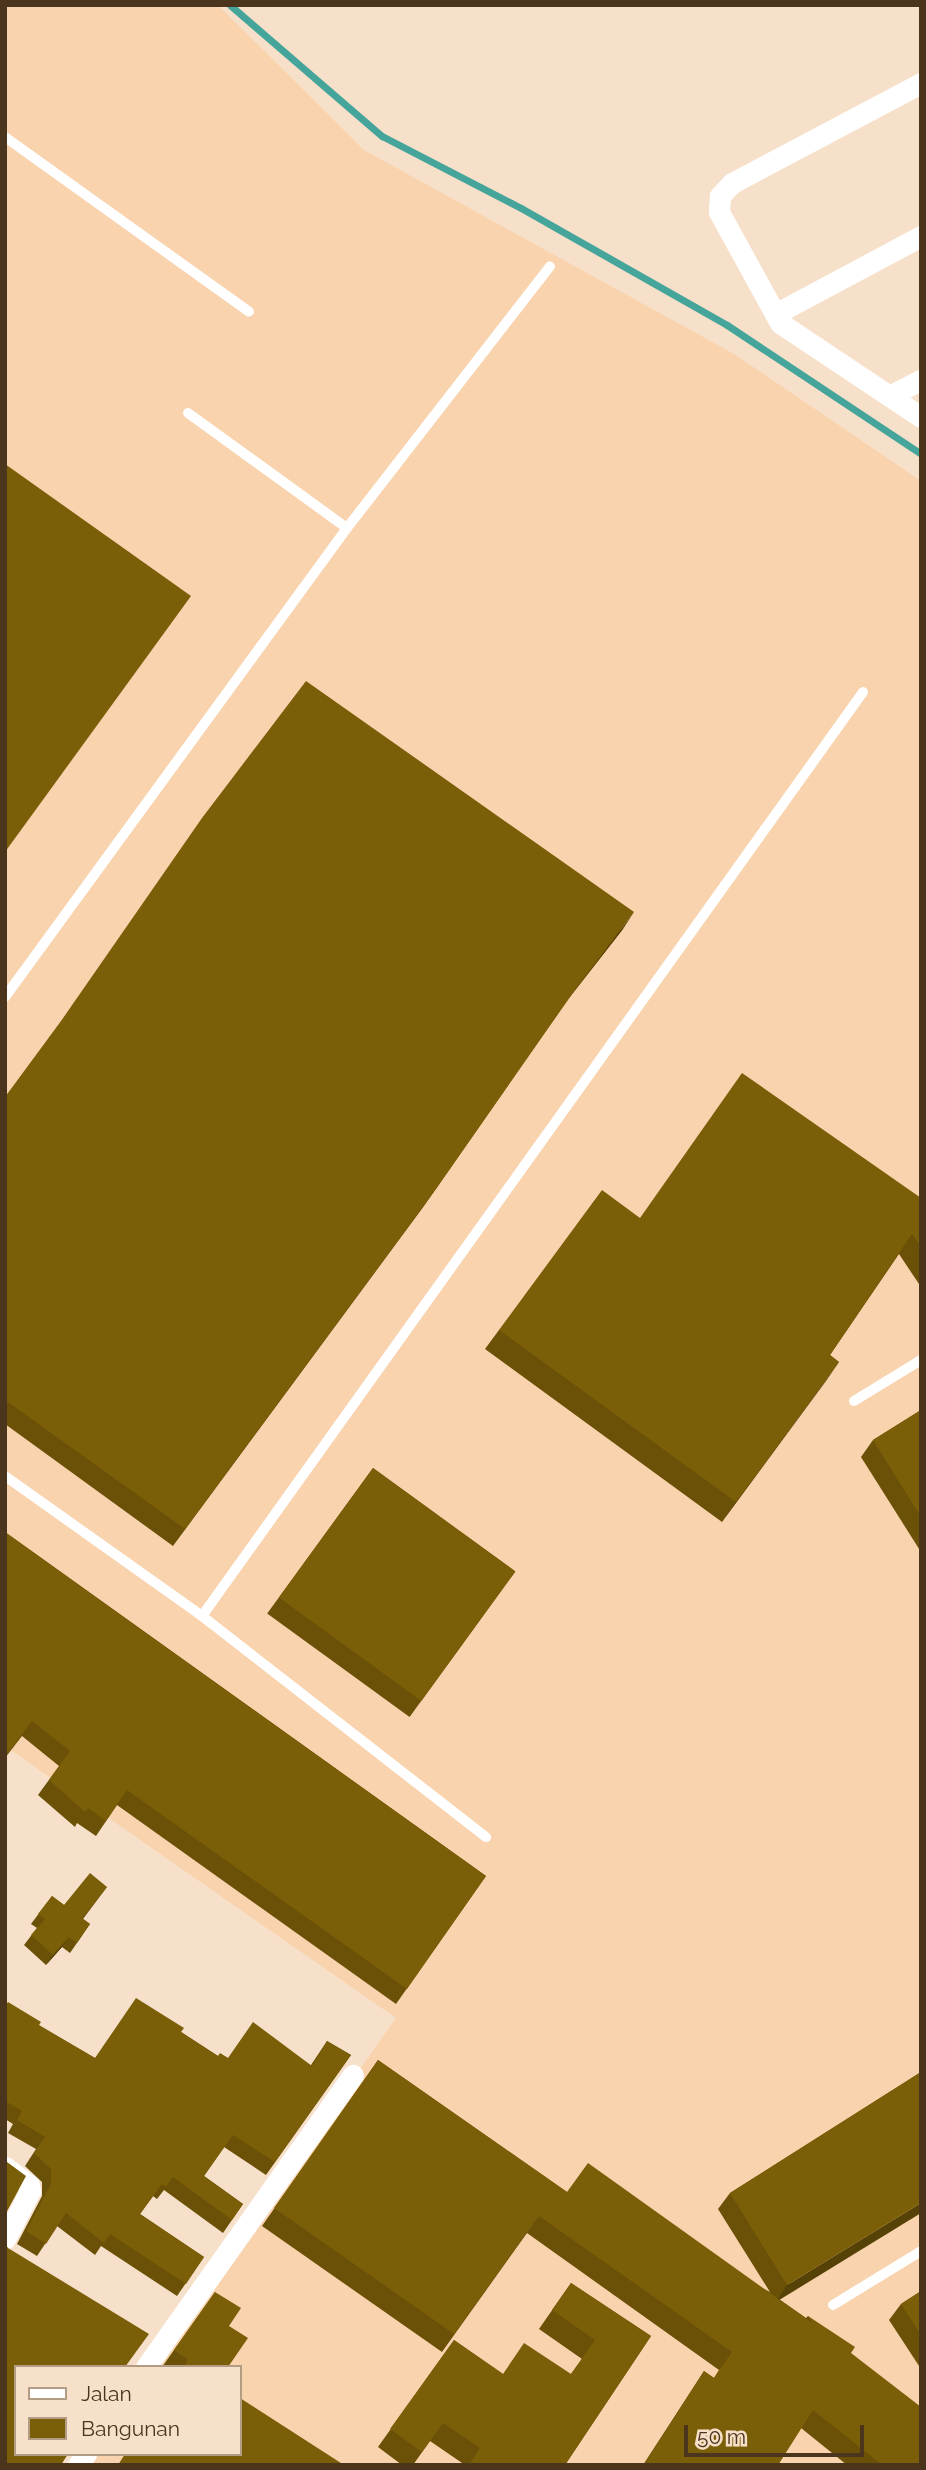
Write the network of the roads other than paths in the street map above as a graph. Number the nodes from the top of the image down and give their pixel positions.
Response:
1 (921, 83) edge
2 (5, 137) edge
3 (921, 236) edge
4 (550, 266) dead end
5 (249, 312) dead end
6 (775, 314) junction
7 (921, 380) edge
8 (890, 396) junction
9 (188, 413) dead end
10 (921, 417) edge
11 (347, 528) junction
12 (863, 692) dead end
13 (5, 997) edge
14 (921, 1360) edge
15 (854, 1401) dead end
16 (5, 1476) edge
17 (202, 1616) junction
18 (486, 1837) dead end
19 (353, 2075) dead end
20 (5, 2167) edge
21 (5, 2239) edge
22 (921, 2251) edge
23 (833, 2305) dead end
24 (136, 2332) edge
25 (160, 2347) junction
26 (147, 2365) edge

1 - 6 street
2 - 5 lane
3 - 6 street
4 - 11 lane
6 - 8 street
7 - 8 street
8 - 10 street
9 - 11 lane
11 - 13 lane
12 - 17 lane
14 - 15 lane
16 - 17 lane
17 - 18 lane
19 - 25 street
20 - 21 street
22 - 23 lane
24 - 25 street
25 - 26 street

